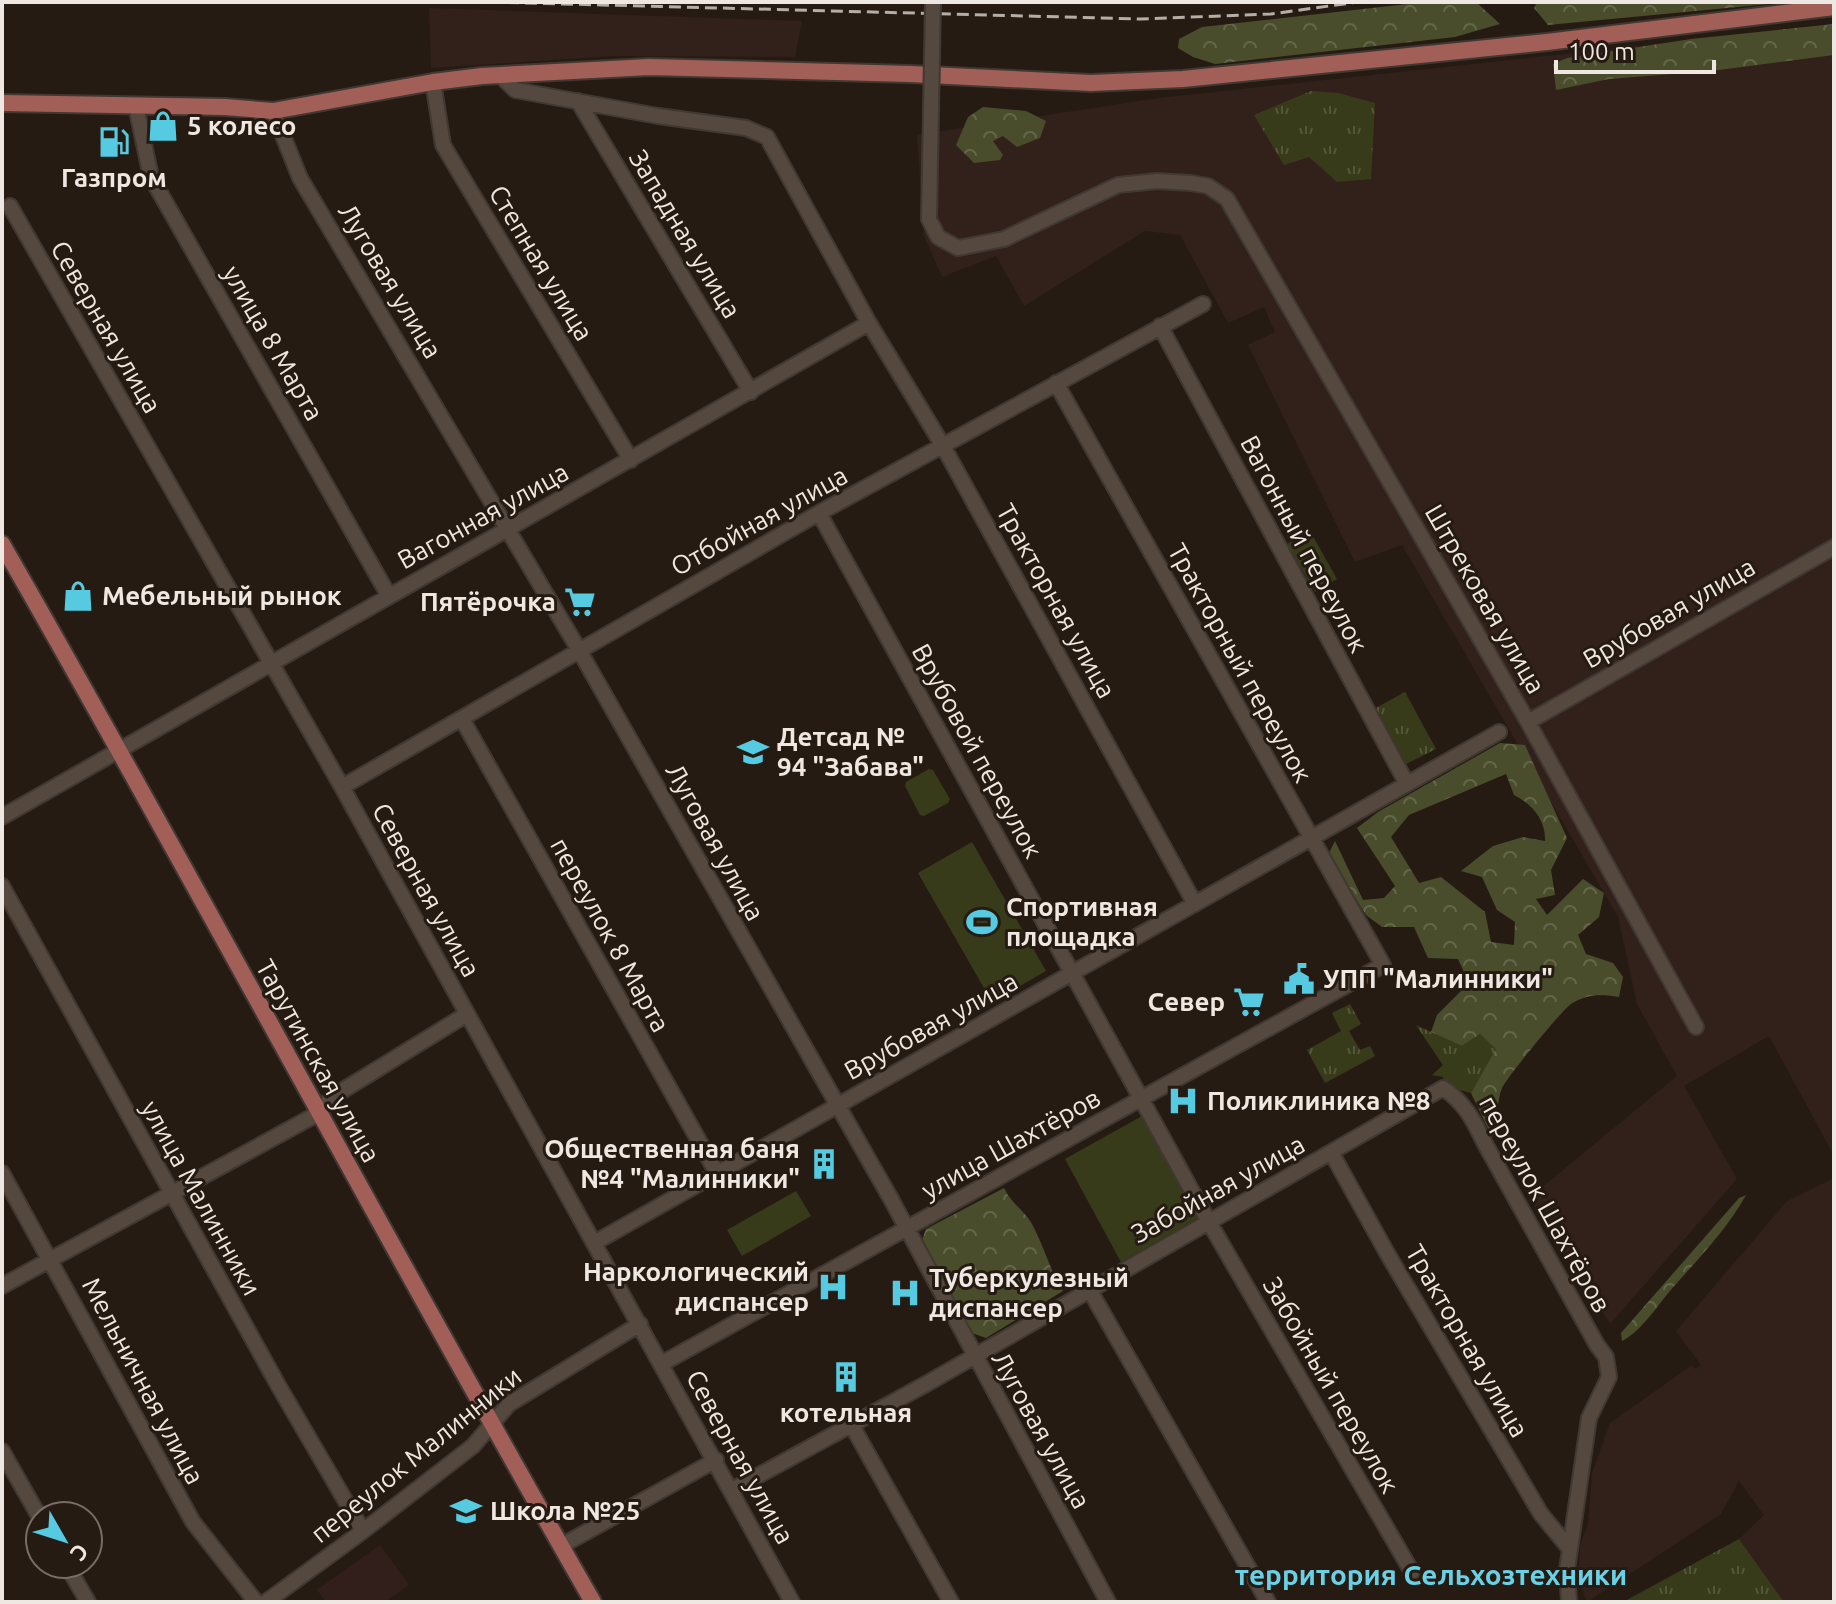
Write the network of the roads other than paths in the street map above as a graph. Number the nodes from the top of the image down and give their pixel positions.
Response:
1 (933, 2) edge
2 (1834, 7) edge
3 (500, 75) junction
4 (433, 82) junction
5 (578, 101) junction
6 (2, 103) edge
7 (136, 106) junction
8 (273, 111) junction
9 (10, 206) dead end
10 (1203, 304) dead end
11 (869, 323) junction
12 (1160, 326) junction
13 (1056, 383) junction
14 (751, 392) junction
15 (943, 446) junction
16 (631, 460) junction
17 (819, 513) junction
18 (508, 529) junction
19 (2, 544) edge
20 (1834, 547) edge
21 (389, 596) junction
22 (579, 650) junction
23 (270, 664) junction
24 (462, 719) junction
25 (1528, 722) junction
26 (1499, 732) dead end
27 (119, 749) junction
28 (1407, 784) junction
29 (342, 787) junction
30 (2, 817) edge
31 (1311, 838) junction
32 (2, 886) edge
33 (1195, 904) junction
34 (1383, 965) joint
35 (1072, 974) junction
36 (467, 1014) junction
37 (1696, 1027) dead end
38 (1433, 1091) joint
39 (1142, 1100) junction
40 (837, 1107) junction
41 (319, 1113) junction
42 (1331, 1152) junction
43 (2, 1173) edge
44 (717, 1173) junction
45 (170, 1193) junction
46 (1209, 1222) junction
47 (907, 1230) junction
48 (594, 1243) junction
49 (50, 1259) junction
50 (2, 1286) edge
51 (1089, 1289) junction
52 (640, 1324) junction
53 (973, 1355) junction
54 (661, 1364) junction
55 (494, 1424) junction
56 (851, 1424) junction
57 (2, 1451) edge
58 (716, 1460) junction
59 (732, 1490) junction
60 (30, 1500) edge
61 (363, 1531) junction
62 (561, 1546) junction
63 (1569, 1548) junction
64 (1412, 1572) dead end
65 (75, 1580) edge
66 (88, 1602) edge
67 (256, 1602) edge
68 (266, 1602) edge
69 (593, 1602) edge
70 (792, 1602) edge
71 (951, 1602) edge
72 (1108, 1602) edge
73 (1268, 1602) edge
74 (1569, 1602) edge

1 - 25 street, Штрековая улица, bridge
2 - 3 main road
3 - 4 main road
3 - 5 street
4 - 8 main road
4 - 16 street, Степная улица
5 - 11 street, Тракторная улица
5 - 14 street, Западная улица
6 - 7 main road
7 - 8 main road
7 - 21 street, улица 8 Марта
8 - 18 street, Луговая улица
9 - 23 street, Северная улица
10 - 12 street, Отбойная улица
11 - 14 street, Вагонная улица
11 - 15 street, Тракторная улица
12 - 13 street, Отбойная улица
12 - 28 street, Вагонный переулок
13 - 15 street, Отбойная улица
13 - 31 street, Тракторный переулок
14 - 16 street, Вагонная улица
15 - 17 street, Отбойная улица
15 - 33 street, Тракторная улица
16 - 18 street, Вагонная улица
17 - 22 street, Отбойная улица
17 - 35 street, Врубовой переулок
18 - 21 street, Вагонная улица
18 - 22 street, Луговая улица
19 - 27 main road, Тарутинская улица
20 - 25 street, Врубовая улица
21 - 23 street, Вагонная улица
22 - 24 street, Отбойная улица
22 - 40 street, Луговая улица
23 - 27 street, Вагонная улица
23 - 29 street, Северная улица
24 - 29 street, Отбойная улица
24 - 44 street, переулок 8 Марта
25 - 37 street, Штрековая улица
26 - 28 street, Врубовая улица
27 - 30 street, Вагонная улица
27 - 41 main road, Тарутинская улица
28 - 31 street, Врубовая улица
29 - 36 street, Северная улица
31 - 33 street, Врубовая улица
31 - 34 street, Тракторный переулок
32 - 45 street, улица Малинники
33 - 35 street, Врубовая улица
34 - 39 street, улица Шахтёров
35 - 39 street, Врубовой переулок
35 - 40 street, Врубовая улица
36 - 41 street
36 - 48 street, Северная улица
38 - 42 street, Забойная улица
38 - 63 street, переулок Шахтёров
39 - 46 street, Врубовой переулок
39 - 47 street, улица Шахтёров
40 - 44 street, Врубовая улица
40 - 47 street, Луговая улица
41 - 45 street
41 - 55 main road, Тарутинская улица
42 - 46 street, Забойная улица
42 - 63 street, Тракторная улица
43 - 49 street, Мельничная улица
44 - 48 street, Врубовая улица
45 - 49 street
45 - 61 street, улица Малинники
46 - 51 street, Забойная улица
46 - 64 street, Забойный переулок
47 - 53 street, Луговая улица
47 - 54 street, улица Шахтёров
48 - 52 street, Северная улица
49 - 50 street
49 - 67 street, Мельничная улица
51 - 53 street, Забойная улица
51 - 73 street
52 - 54 street, Северная улица
52 - 55 street, переулок Малинники
53 - 56 street, Забойная улица
53 - 72 street, Луговая улица
54 - 58 street, Северная улица
55 - 61 street, переулок Малинники
55 - 62 main road, Тарутинская улица
56 - 59 street, Забойная улица
56 - 71 street
57 - 60 street
58 - 59 street, Северная улица
58 - 62 street
59 - 70 street, Северная улица
61 - 68 street, переулок Малинники
62 - 69 main road, Тарутинская улица
63 - 74 street
65 - 66 street

